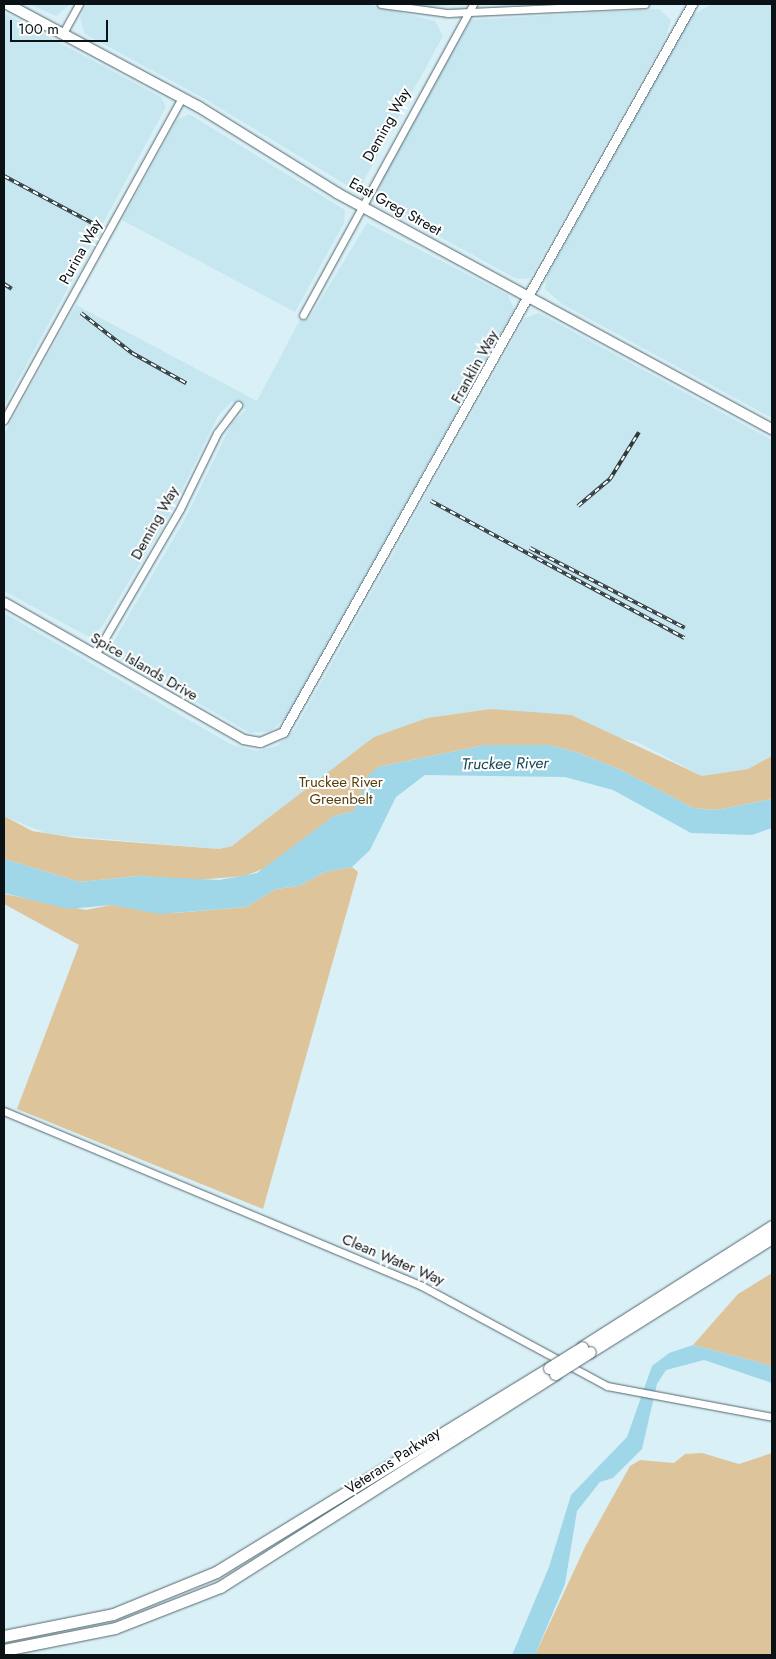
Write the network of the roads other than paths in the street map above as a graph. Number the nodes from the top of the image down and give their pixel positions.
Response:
1 (8, 4) edge
2 (79, 4) edge
3 (382, 4) edge
4 (472, 4) edge
5 (646, 4) edge
6 (692, 4) edge
7 (467, 12) junction
8 (62, 33) junction
9 (182, 98) junction
10 (360, 205) junction
11 (528, 297) junction
12 (303, 315) dead end
13 (238, 405) dead end
14 (4, 420) edge
15 (772, 429) edge
16 (4, 602) edge
17 (95, 655) junction
18 (275, 738) joint
19 (4, 1111) edge
20 (772, 1226) edge
21 (772, 1238) edge
22 (586, 1350) junction
23 (552, 1371) junction
24 (772, 1417) edge
25 (4, 1636) edge
26 (4, 1650) edge

1 - 8 main road, East Greg Street
2 - 8 street
3 - 7 street
4 - 7 street, Deming Way
5 - 7 street
6 - 11 street, Franklin Way
7 - 10 street, Deming Way
8 - 9 main road, East Greg Street
9 - 10 main road, East Greg Street
9 - 14 street, Purina Way
10 - 11 main road, East Greg Street
10 - 12 street, Deming Way
11 - 15 main road, East Greg Street
11 - 18 street, Franklin Way
13 - 17 street, Deming Way
16 - 17 street, Spice Islands Drive
17 - 18 street, Spice Islands Drive
19 - 24 street, Clean Water Way
20 - 22 main road, Veterans Parkway
21 - 22 main road, Veterans Parkway
22 - 23 main road, Veterans Parkway, bridge
23 - 25 main road, Veterans Parkway
23 - 26 main road, Veterans Parkway

